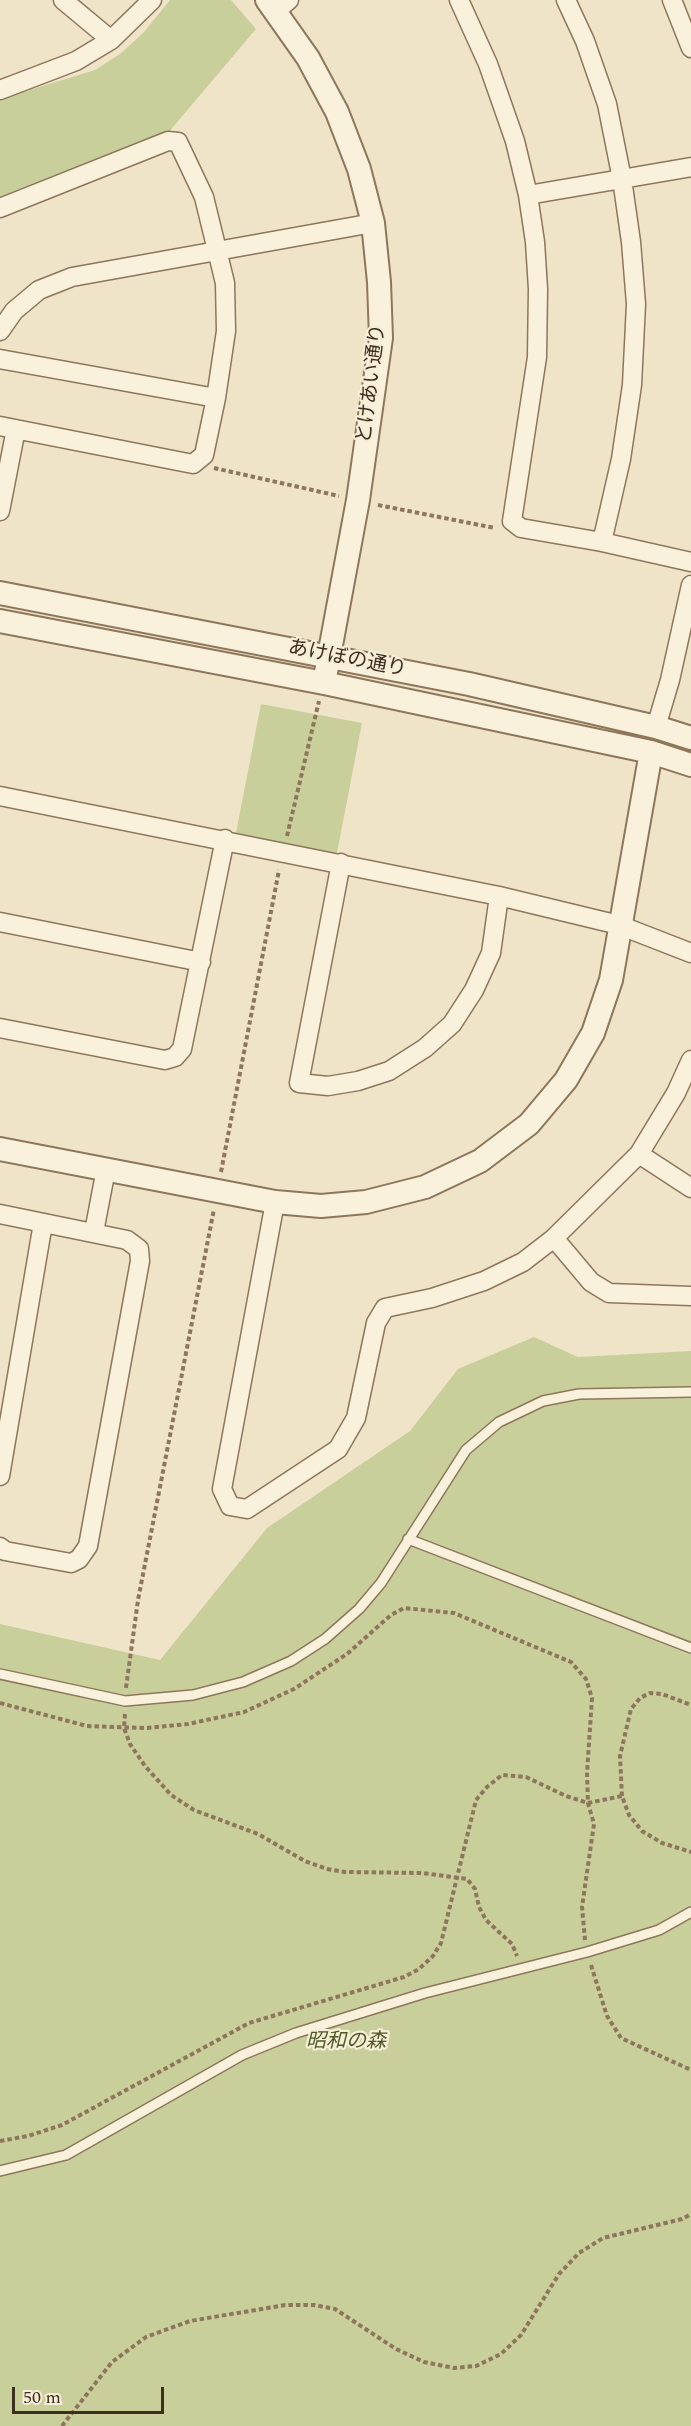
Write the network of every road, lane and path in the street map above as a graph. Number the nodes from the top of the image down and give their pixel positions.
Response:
1 (63, 0) edge
2 (152, 0) edge
3 (459, 0) edge
4 (566, 0) edge
5 (672, 0) edge
6 (277, 4) edge
7 (111, 40) junction
8 (691, 48) edge
9 (0, 90) edge
10 (691, 167) edge
11 (622, 179) junction
12 (528, 195) junction
13 (0, 208) edge
14 (373, 223) junction
15 (218, 249) junction
16 (0, 331) edge
17 (0, 359) edge
18 (216, 398) junction
19 (8, 427) edge
20 (0, 511) edge
21 (602, 542) junction
22 (691, 562) edge
23 (691, 585) edge
24 (0, 593) edge
25 (0, 621) edge
26 (329, 657) junction
27 (324, 683) junction
28 (656, 727) junction
29 (691, 738) edge
30 (651, 752) junction
31 (691, 765) edge
32 (0, 796) edge
33 (225, 839) junction
34 (341, 863) junction
35 (499, 896) junction
36 (0, 922) edge
37 (619, 925) junction
38 (691, 953) edge
39 (201, 962) junction
40 (0, 1028) edge
41 (690, 1064) edge
42 (0, 1149) edge
43 (639, 1154) junction
44 (106, 1169) junction
45 (691, 1188) edge
46 (275, 1202) junction
47 (0, 1214) edge
48 (43, 1223) junction
49 (94, 1232) junction
50 (554, 1238) junction
51 (691, 1296) edge
52 (691, 1392) edge
53 (0, 1476) edge
54 (408, 1539) junction
55 (0, 1547) edge
56 (691, 1648) edge
57 (0, 1674) edge
58 (0, 1703) edge
59 (691, 1705) edge
60 (622, 1796) junction
61 (588, 1803) junction
62 (691, 1852) edge
63 (691, 1912) edge
64 (587, 1952) junction
65 (691, 2070) edge
66 (0, 2141) edge
67 (0, 2171) edge
68 (691, 2214) edge
69 (62, 2426) edge

1 - 7 street
2 - 7 street
3 - 12 street
4 - 11 street
5 - 8 street
6 - 14 street, とけあい通り
7 - 9 street
10 - 11 street
11 - 12 street
11 - 21 street
12 - 21 street
13 - 15 street
14 - 15 street
14 - 26 street, とけあい通り
15 - 16 street
15 - 18 street
17 - 18 street
18 - 19 street
19 - 20 street
21 - 22 street
23 - 28 street
24 - 26 street, あけぼの通り
25 - 27 street, あけぼの通り
26 - 27 street, とけあい通り
26 - 28 street, あけぼの通り
27 - 30 street, あけぼの通り
28 - 29 street, あけぼの通り
30 - 31 street, あけぼの通り
30 - 37 street
32 - 33 street
33 - 34 street
33 - 39 street
34 - 35 street
34 - 35 street
35 - 37 street
36 - 39 street
37 - 38 street
37 - 46 street
39 - 40 street
41 - 43 street
42 - 44 street
43 - 45 street
43 - 50 street
44 - 46 street
44 - 49 street
46 - 50 street
47 - 48 street
48 - 49 street
48 - 53 street
49 - 55 street
50 - 51 street
52 - 54 lane
54 - 56 lane
54 - 57 lane
58 - 61 path
59 - 60 path
60 - 61 path
60 - 62 path
61 - 64 path
61 - 66 path
63 - 64 lane
64 - 65 path
64 - 67 lane
68 - 69 path

